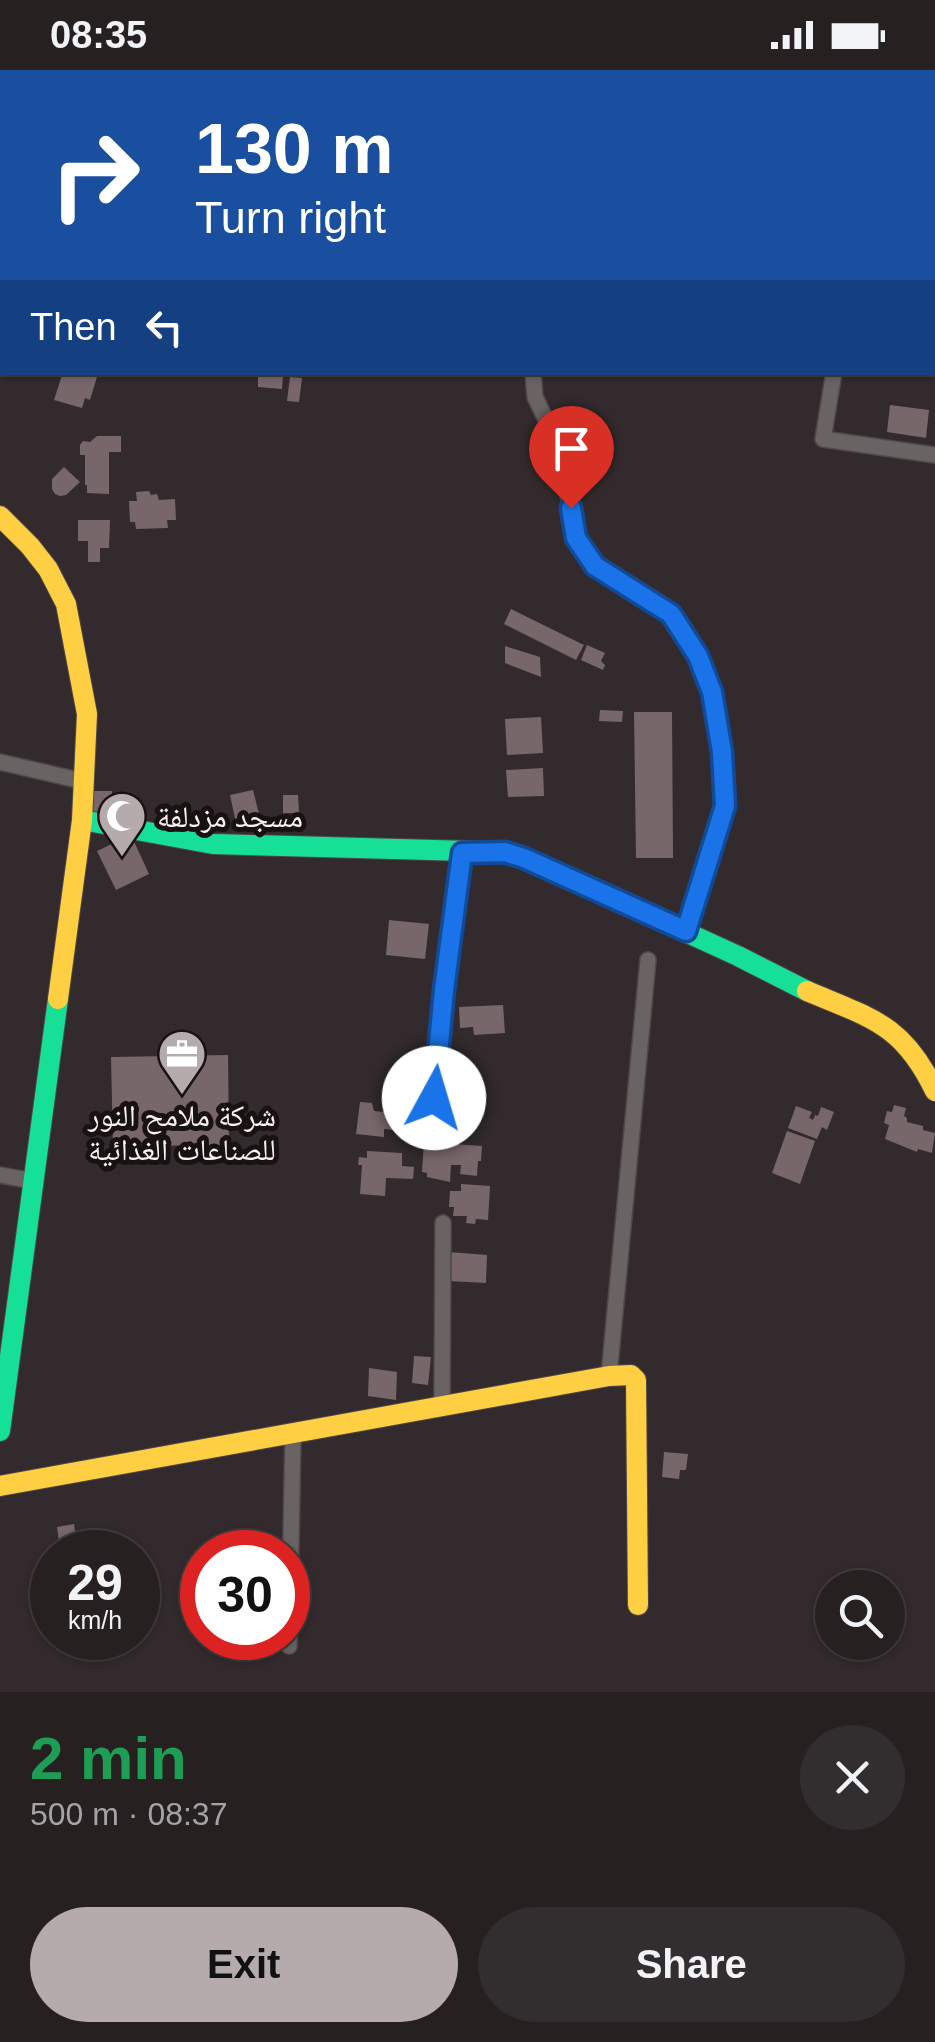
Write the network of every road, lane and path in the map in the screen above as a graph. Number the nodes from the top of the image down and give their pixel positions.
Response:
1 (534, 375) edge
2 (834, 375) edge
3 (935, 455) edge
4 (0, 516) edge
5 (0, 762) edge
6 (82, 781) junction
7 (82, 820) junction
8 (462, 853) junction
9 (686, 931) junction
10 (648, 960) dead end
11 (935, 1091) edge
12 (434, 1098) dead end
13 (0, 1175) edge
14 (33, 1181) junction
15 (442, 1223) dead end
16 (609, 1376) junction
17 (442, 1406) junction
18 (0, 1432) edge
19 (292, 1434) junction
20 (0, 1486) edge
21 (291, 1530) edge
22 (638, 1606) dead end

1 - 9 street
2 - 3 street
4 - 6 street
5 - 6 street
6 - 7 street
7 - 8 street
7 - 14 street
8 - 9 street
8 - 12 street
9 - 11 street
10 - 16 street
13 - 14 street
14 - 18 street
15 - 17 street
16 - 17 street
16 - 22 street
17 - 19 street
19 - 20 street
19 - 21 street

